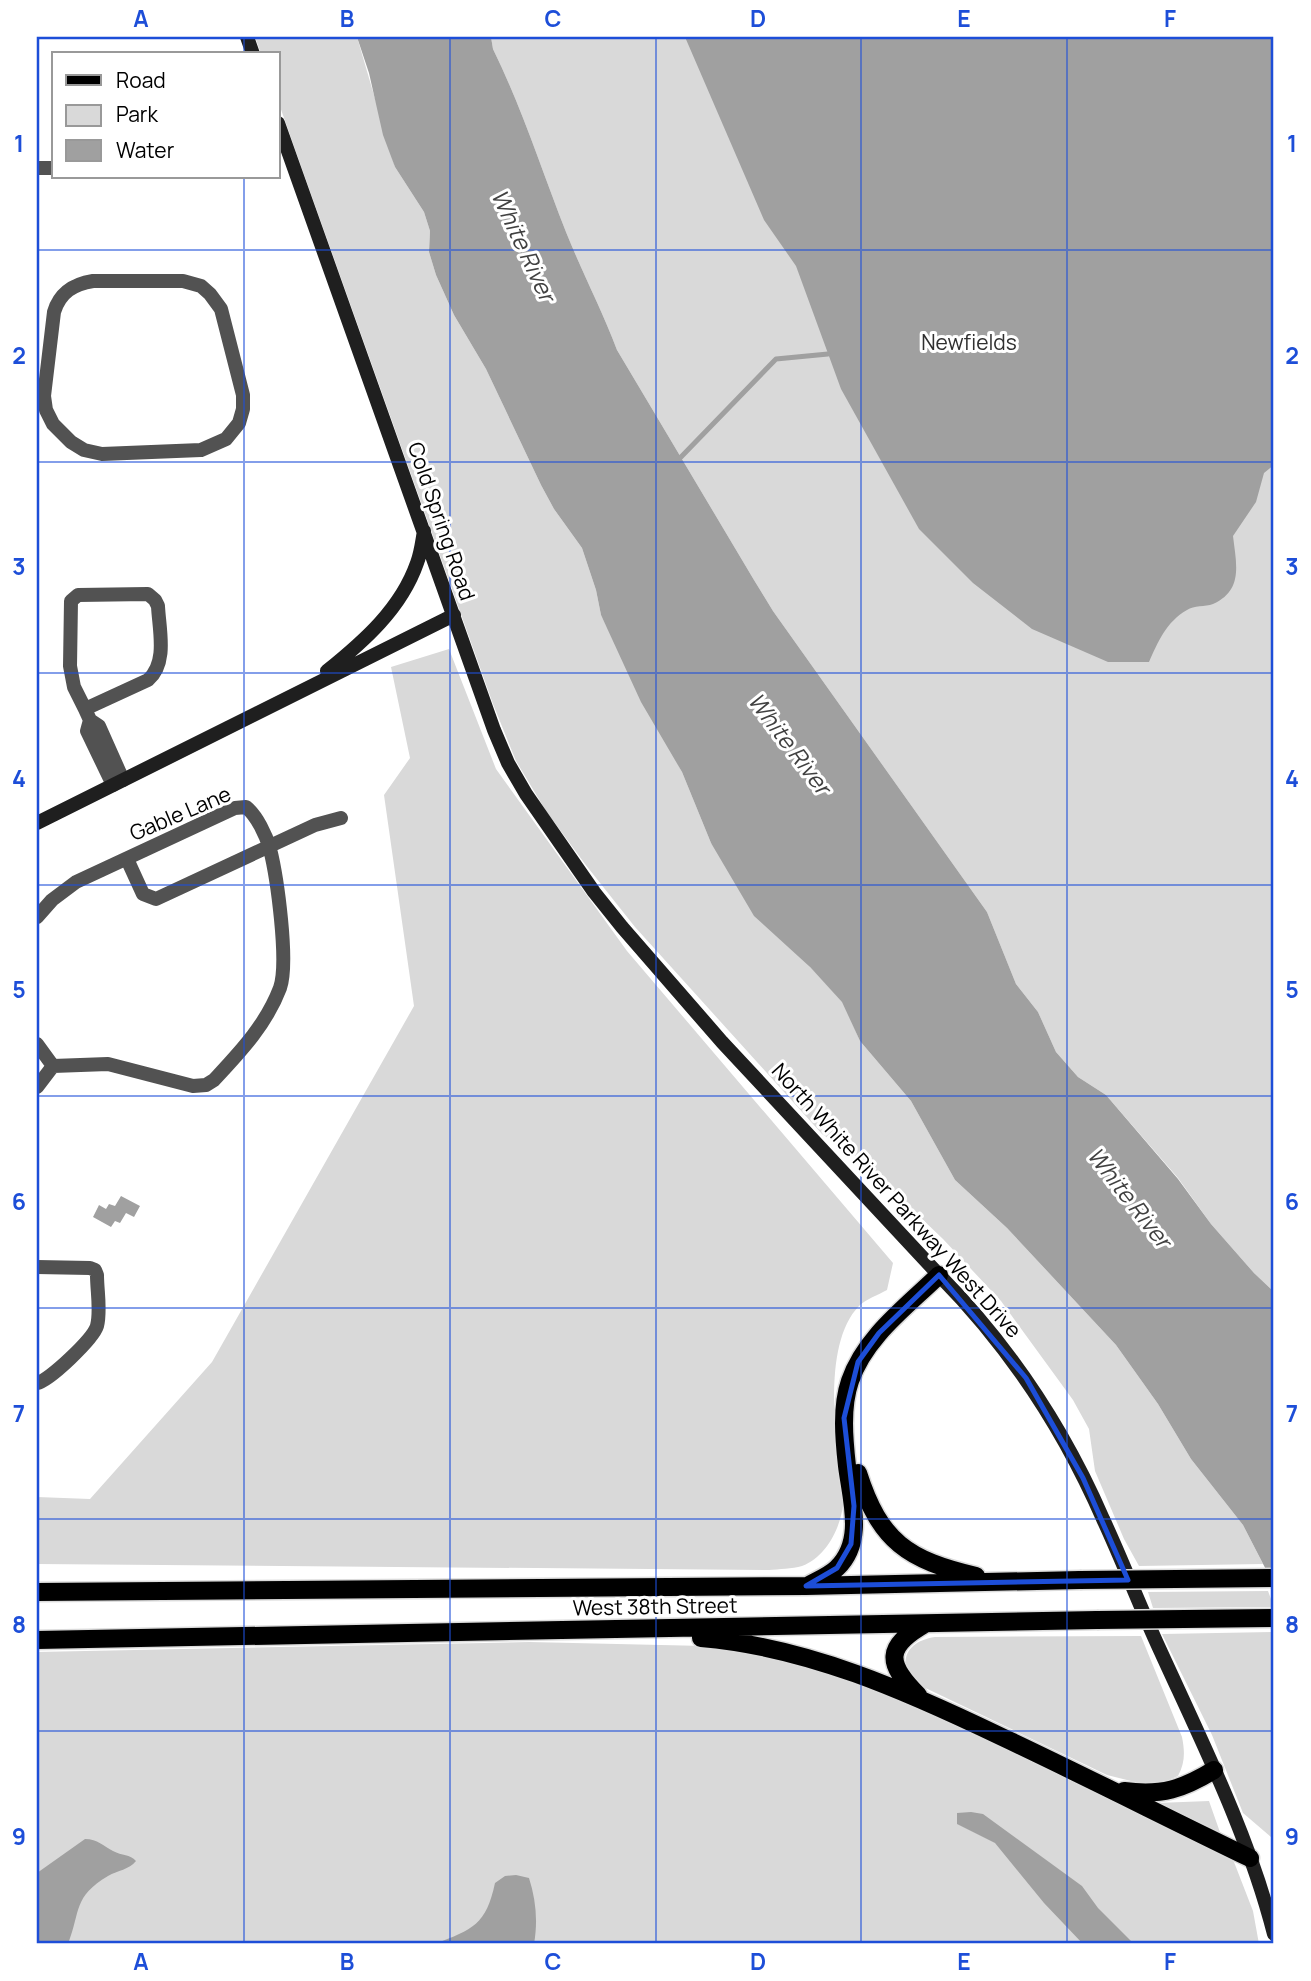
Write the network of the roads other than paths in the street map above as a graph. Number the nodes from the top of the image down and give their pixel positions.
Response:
1 (280, 134) edge
2 (285, 160) edge
3 (41, 379) edge
4 (424, 530) junction
5 (454, 615) junction
6 (304, 690) junction
7 (87, 715) junction
8 (118, 782) junction
9 (341, 818) dead end
10 (37, 823) edge
11 (269, 847) junction
12 (127, 859) junction
13 (37, 917) edge
14 (37, 1044) edge
15 (53, 1066) junction
16 (37, 1087) edge
17 (37, 1267) edge
18 (939, 1275) junction
19 (37, 1383) edge
20 (844, 1418) junction
21 (1274, 1578) edge
22 (1004, 1582) junction
23 (806, 1586) junction
24 (37, 1592) edge
25 (1274, 1618) edge
26 (925, 1624) junction
27 (613, 1631) junction
28 (37, 1640) edge
29 (923, 1699) junction
30 (1214, 1770) junction
31 (1114, 1790) junction
32 (1250, 1858) junction
33 (1274, 1934) edge

1 - 2 street, Cold Spring Road
2 - 4 street, Cold Spring Road
3 - 3 street
4 - 5 street, Cold Spring Road
4 - 6 street
5 - 6 street, Cold Spring Road
5 - 18 street, North White River Parkway West Drive
6 - 8 street, Cold Spring Road
7 - 7 street
7 - 8 street
8 - 10 street, Cold Spring Road
9 - 11 street, Gable Lane
11 - 12 street, Gable Lane
11 - 12 street, Gable Lane
11 - 15 street, Gable Lane
12 - 13 street, Gable Lane
14 - 15 street
15 - 16 street
17 - 19 street
18 - 20 main road
18 - 30 street, North White River Parkway West Drive
20 - 22 main road
20 - 23 main road
21 - 22 main road, West 38th Street, bridge
22 - 23 main road, West 38th Street
23 - 24 main road, West 38th Street
25 - 26 main road, West 38th Street, bridge
26 - 27 main road, West 38th Street
26 - 29 main road
27 - 28 main road, West 38th Street
27 - 29 main road
29 - 31 main road
30 - 31 main road
30 - 32 street, North White River Parkway West Drive
31 - 32 main road
32 - 33 street, North White River Parkway West Drive

